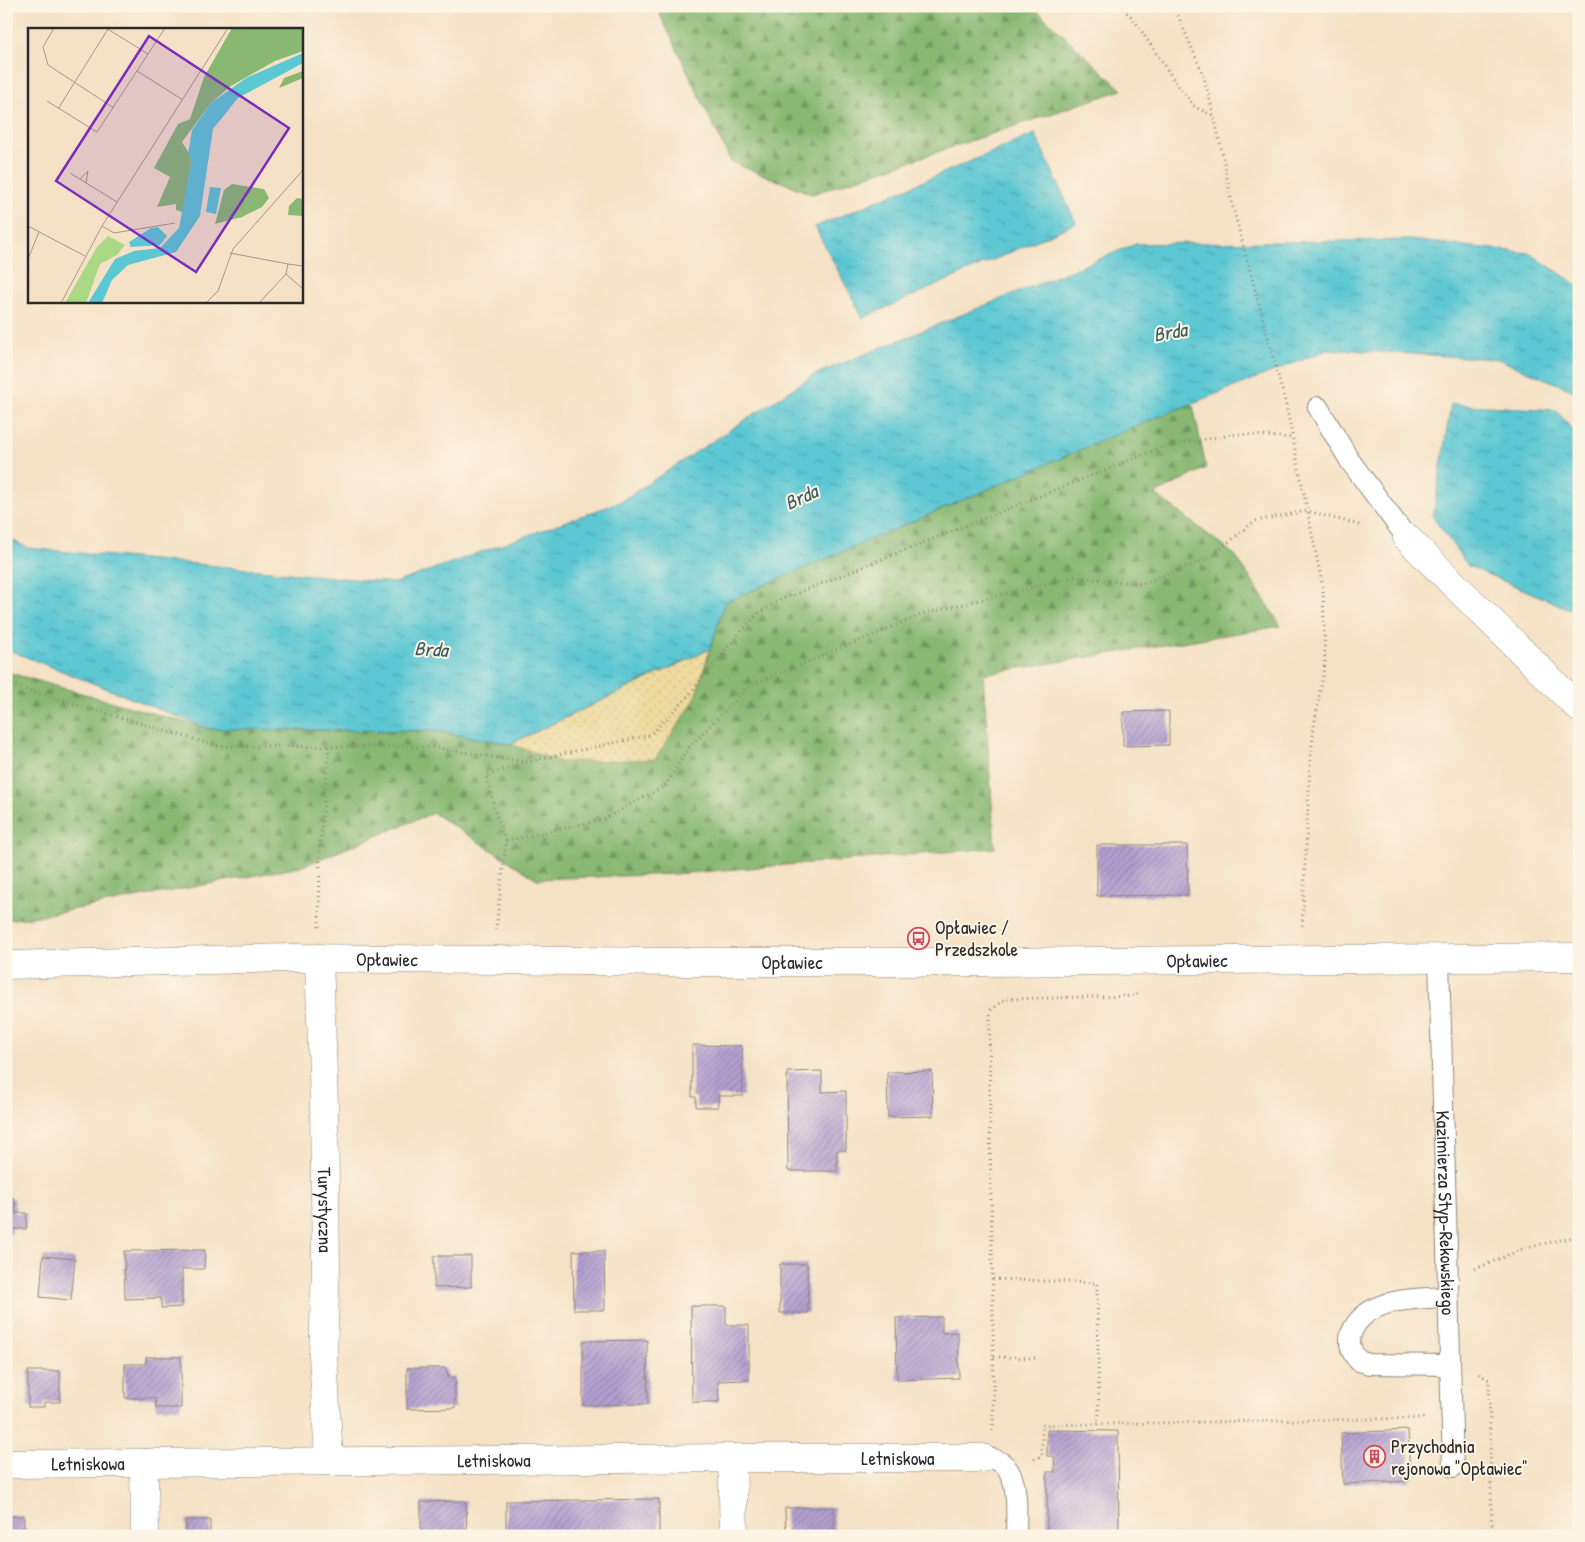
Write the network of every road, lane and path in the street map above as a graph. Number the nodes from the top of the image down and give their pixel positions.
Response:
1 (1119, 6) edge
2 (1174, 6) edge
3 (1214, 116) junction
4 (1318, 407) dead end
5 (1292, 438) junction
6 (1307, 510) junction
7 (1407, 538) junction
8 (6, 684) edge
9 (1579, 708) edge
10 (329, 746) junction
11 (526, 762) junction
12 (506, 840) junction
13 (1302, 937) dead end
14 (1579, 957) edge
15 (319, 958) junction
16 (1439, 958) junction
17 (492, 960) junction
18 (6, 965) edge
19 (1140, 988) dead end
20 (1579, 1236) edge
21 (993, 1279) junction
22 (1448, 1290) junction
23 (994, 1357) junction
24 (1035, 1358) dead end
25 (1450, 1365) junction
26 (1474, 1371) dead end
27 (1099, 1424) dead end
28 (732, 1458) junction
29 (986, 1458) junction
30 (329, 1462) junction
31 (144, 1463) junction
32 (6, 1464) edge
33 (1453, 1468) dead end
34 (145, 1536) edge
35 (734, 1536) edge
36 (1016, 1536) edge
37 (1492, 1536) edge

1 - 3 path
2 - 3 path
3 - 5 path
4 - 7 lane
5 - 6 path
5 - 11 path
6 - 7 path
6 - 12 path
6 - 13 path
7 - 9 street
8 - 10 path
10 - 11 path
10 - 15 path
11 - 12 path
12 - 17 path
14 - 16 street, Opławiec
15 - 17 street, Opławiec
15 - 18 street, Opławiec
15 - 30 street, Turystyczna
16 - 17 street, Opławiec
16 - 22 lane, Kazimierza Styp-Rekowskiego
19 - 21 path
20 - 22 path
21 - 23 path
21 - 27 path
22 - 25 lane, Kazimierza Styp-Rekowskiego
22 - 25 lane
23 - 24 path
23 - 29 path
25 - 33 lane, Kazimierza Styp-Rekowskiego
26 - 37 path
28 - 29 street, Letniskowa
28 - 30 street, Letniskowa
28 - 35 street
29 - 36 lane
30 - 31 street, Letniskowa
31 - 32 street, Letniskowa
31 - 34 street

